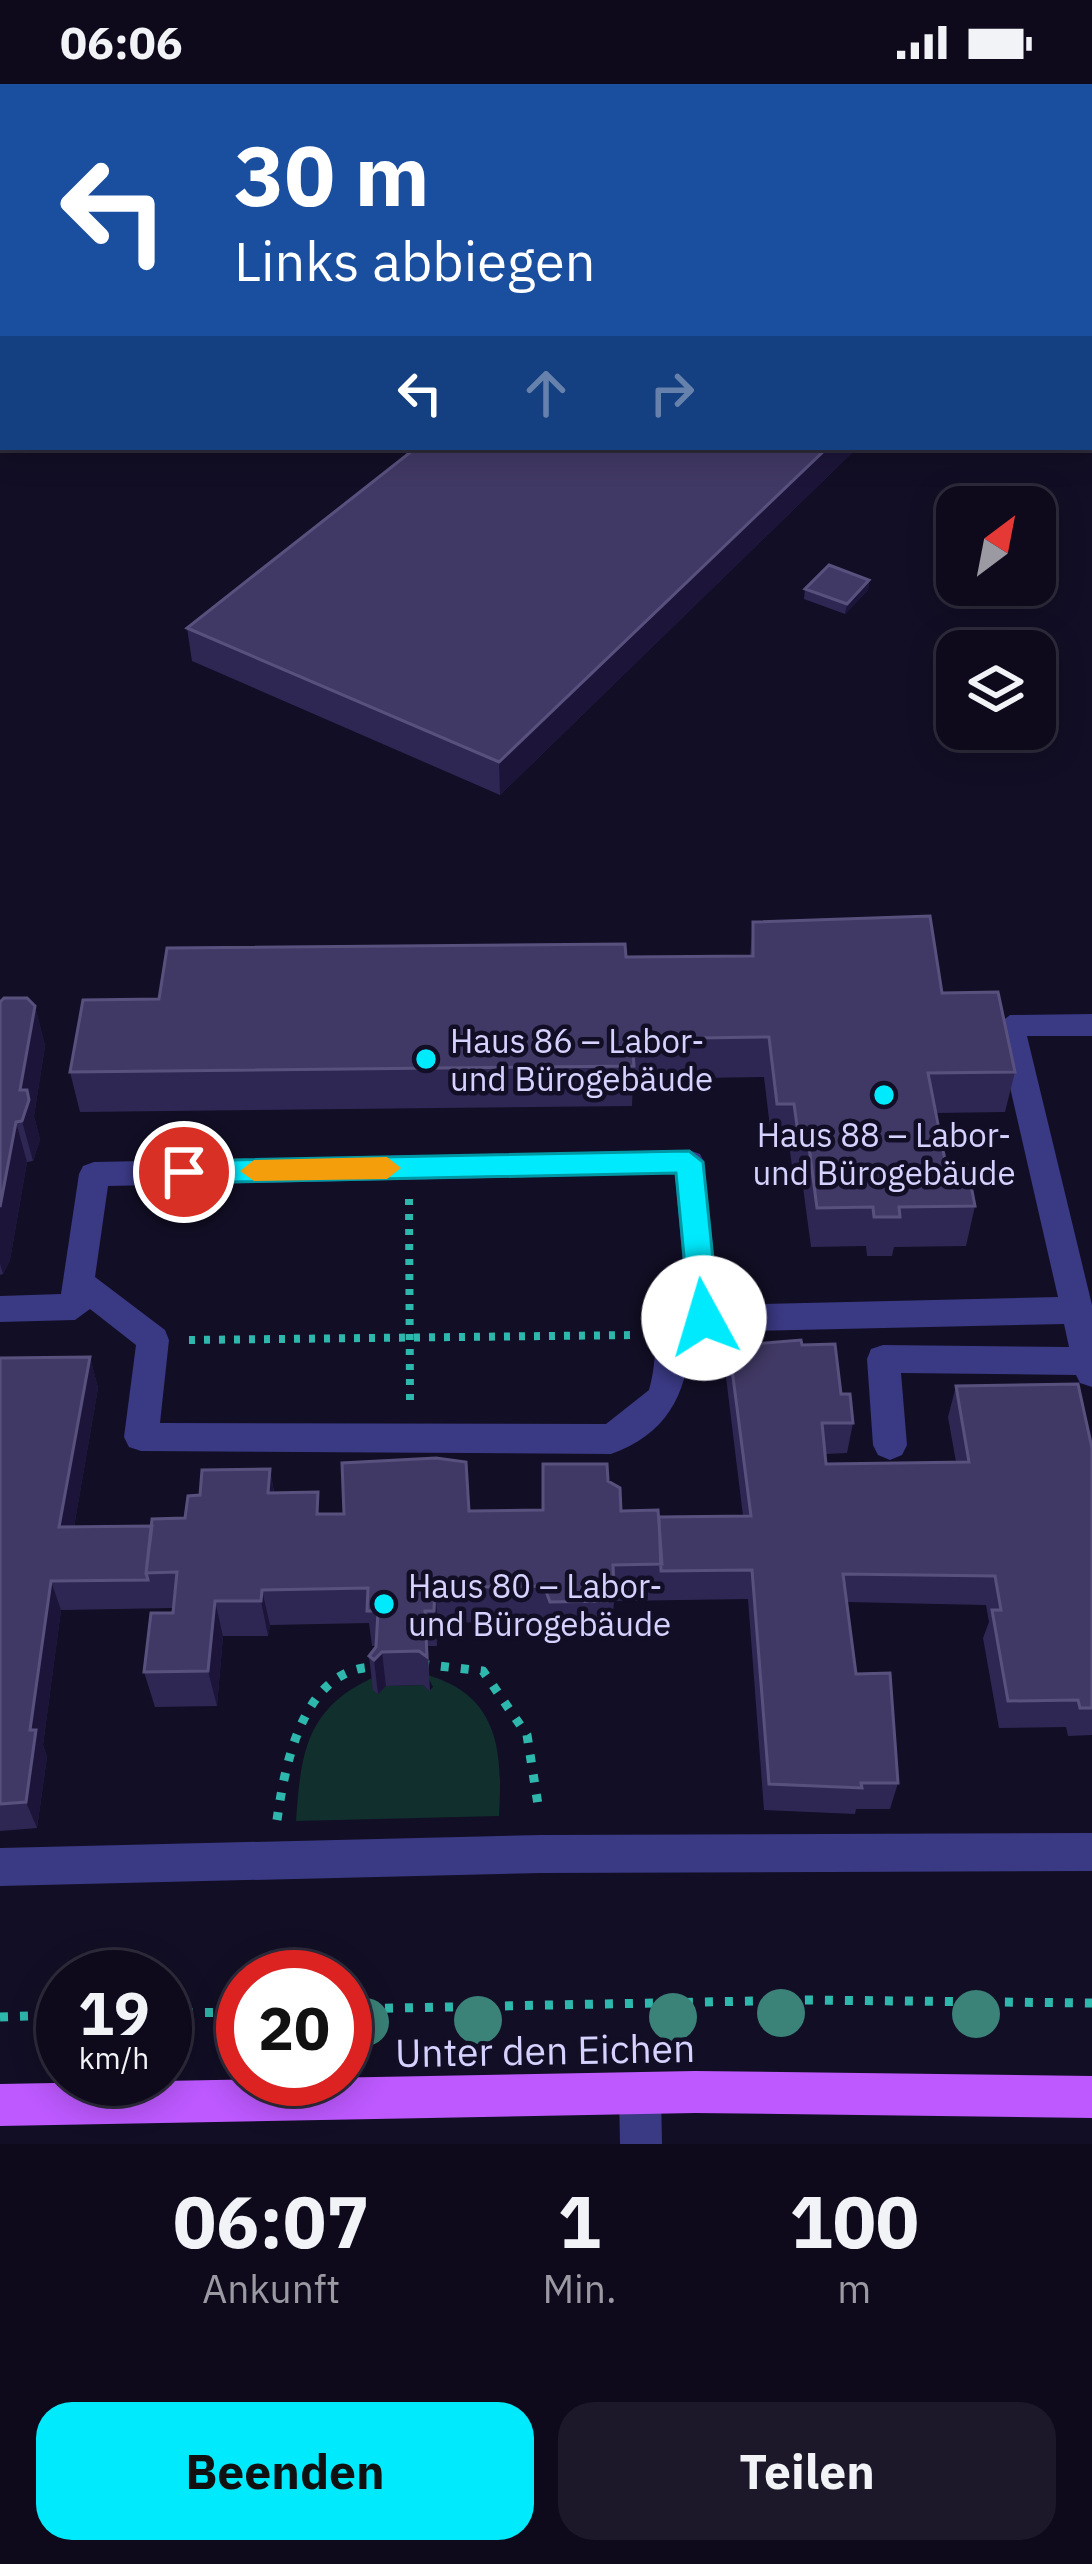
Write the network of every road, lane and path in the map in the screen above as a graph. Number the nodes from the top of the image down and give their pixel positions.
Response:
1 (1092, 1025) edge
2 (409, 1167) junction
3 (78, 1282) junction
4 (0, 1309) edge
5 (1077, 1310) junction
6 (689, 1326) junction
7 (409, 1337) junction
8 (153, 1340) junction
9 (1090, 1366) edge
10 (410, 1439) junction
11 (890, 1445) dead end
12 (404, 1665) edge
13 (381, 1666) edge
14 (1092, 1852) edge
15 (541, 1854) junction
16 (272, 1864) junction
17 (0, 1867) edge
18 (1092, 2003) edge
19 (372, 2008) edge
20 (36, 2016) edge
21 (0, 2017) edge
22 (640, 2093) junction
23 (1092, 2097) edge
24 (0, 2105) edge
25 (641, 2144) edge

1 - 5 street
2 - 3 street
2 - 6 street
2 - 7 path
3 - 4 street
3 - 8 street
5 - 6 street
5 - 9 street
6 - 7 path
6 - 10 street
7 - 8 path
7 - 10 path
8 - 10 street
9 - 11 street
12 - 15 path
13 - 16 path
14 - 15 street
15 - 16 street
16 - 17 street
18 - 19 path
20 - 21 path
22 - 23 main road, Unter den Eichen
22 - 24 main road, Unter den Eichen
22 - 25 street

